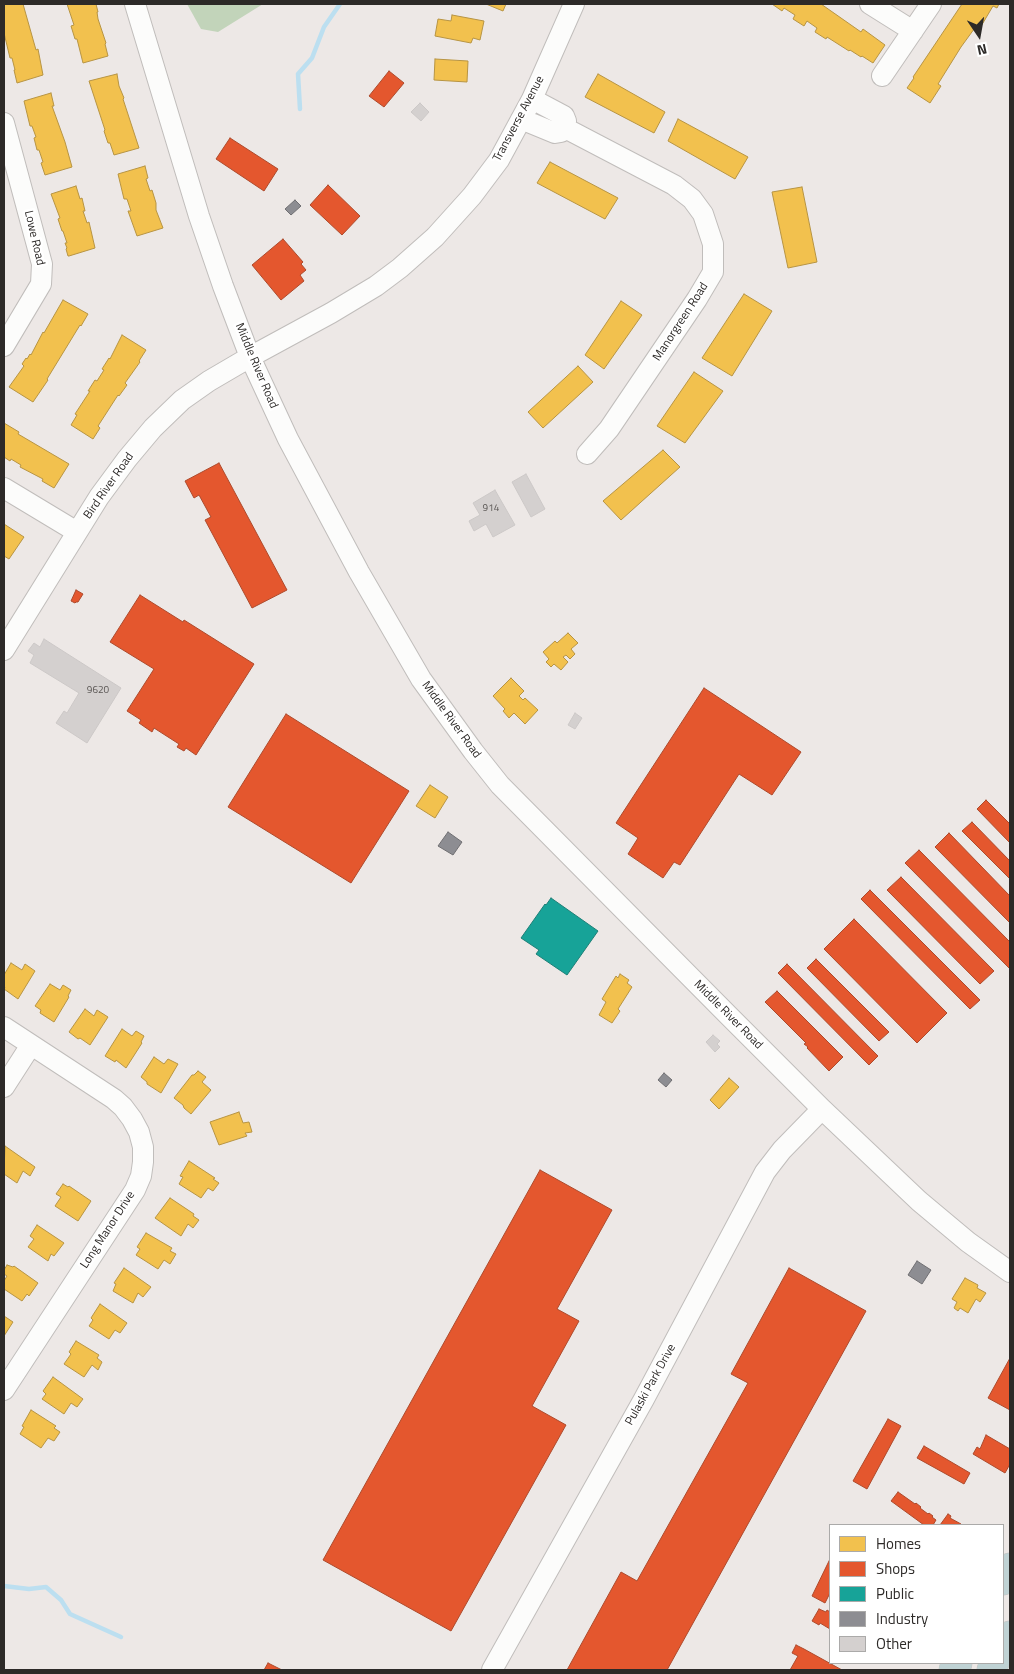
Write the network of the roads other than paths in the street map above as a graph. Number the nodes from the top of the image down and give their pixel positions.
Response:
1 (135, 4) edge
2 (574, 4) edge
3 (870, 4) edge
4 (931, 4) edge
5 (913, 31) junction
6 (882, 76) dead end
7 (532, 99) junction
8 (521, 119) junction
9 (4, 123) edge
10 (565, 128) junction
11 (4, 346) edge
12 (250, 357) junction
13 (587, 454) dead end
14 (4, 488) edge
15 (77, 532) junction
16 (4, 650) edge
17 (4, 1027) edge
18 (31, 1045) junction
19 (4, 1087) edge
20 (822, 1109) junction
21 (1010, 1272) edge
22 (5, 1384) edge
23 (1010, 1568) edge
24 (1004, 1579) edge
25 (1010, 1635) edge
26 (1004, 1646) edge
27 (492, 1670) edge

1 - 12 street, Middle River Road
2 - 7 street, Transverse Avenue
3 - 5 street
4 - 5 street
5 - 6 street
7 - 8 street, Transverse Avenue
7 - 10 street, Manorgreen Road
8 - 10 street, Manorgreen Road
8 - 12 street, Transverse Avenue
9 - 11 street, Lowe Road
10 - 13 street, Manorgreen Road
12 - 15 street, Bird River Road
12 - 20 street, Middle River Road
14 - 15 street
15 - 16 street, Bird River Road
17 - 18 street, Long Manor Drive
18 - 19 street
18 - 22 street, Long Manor Drive
20 - 21 street, Middle River Road
20 - 27 street, Pulaski Park Drive
23 - 24 highway
25 - 26 highway

